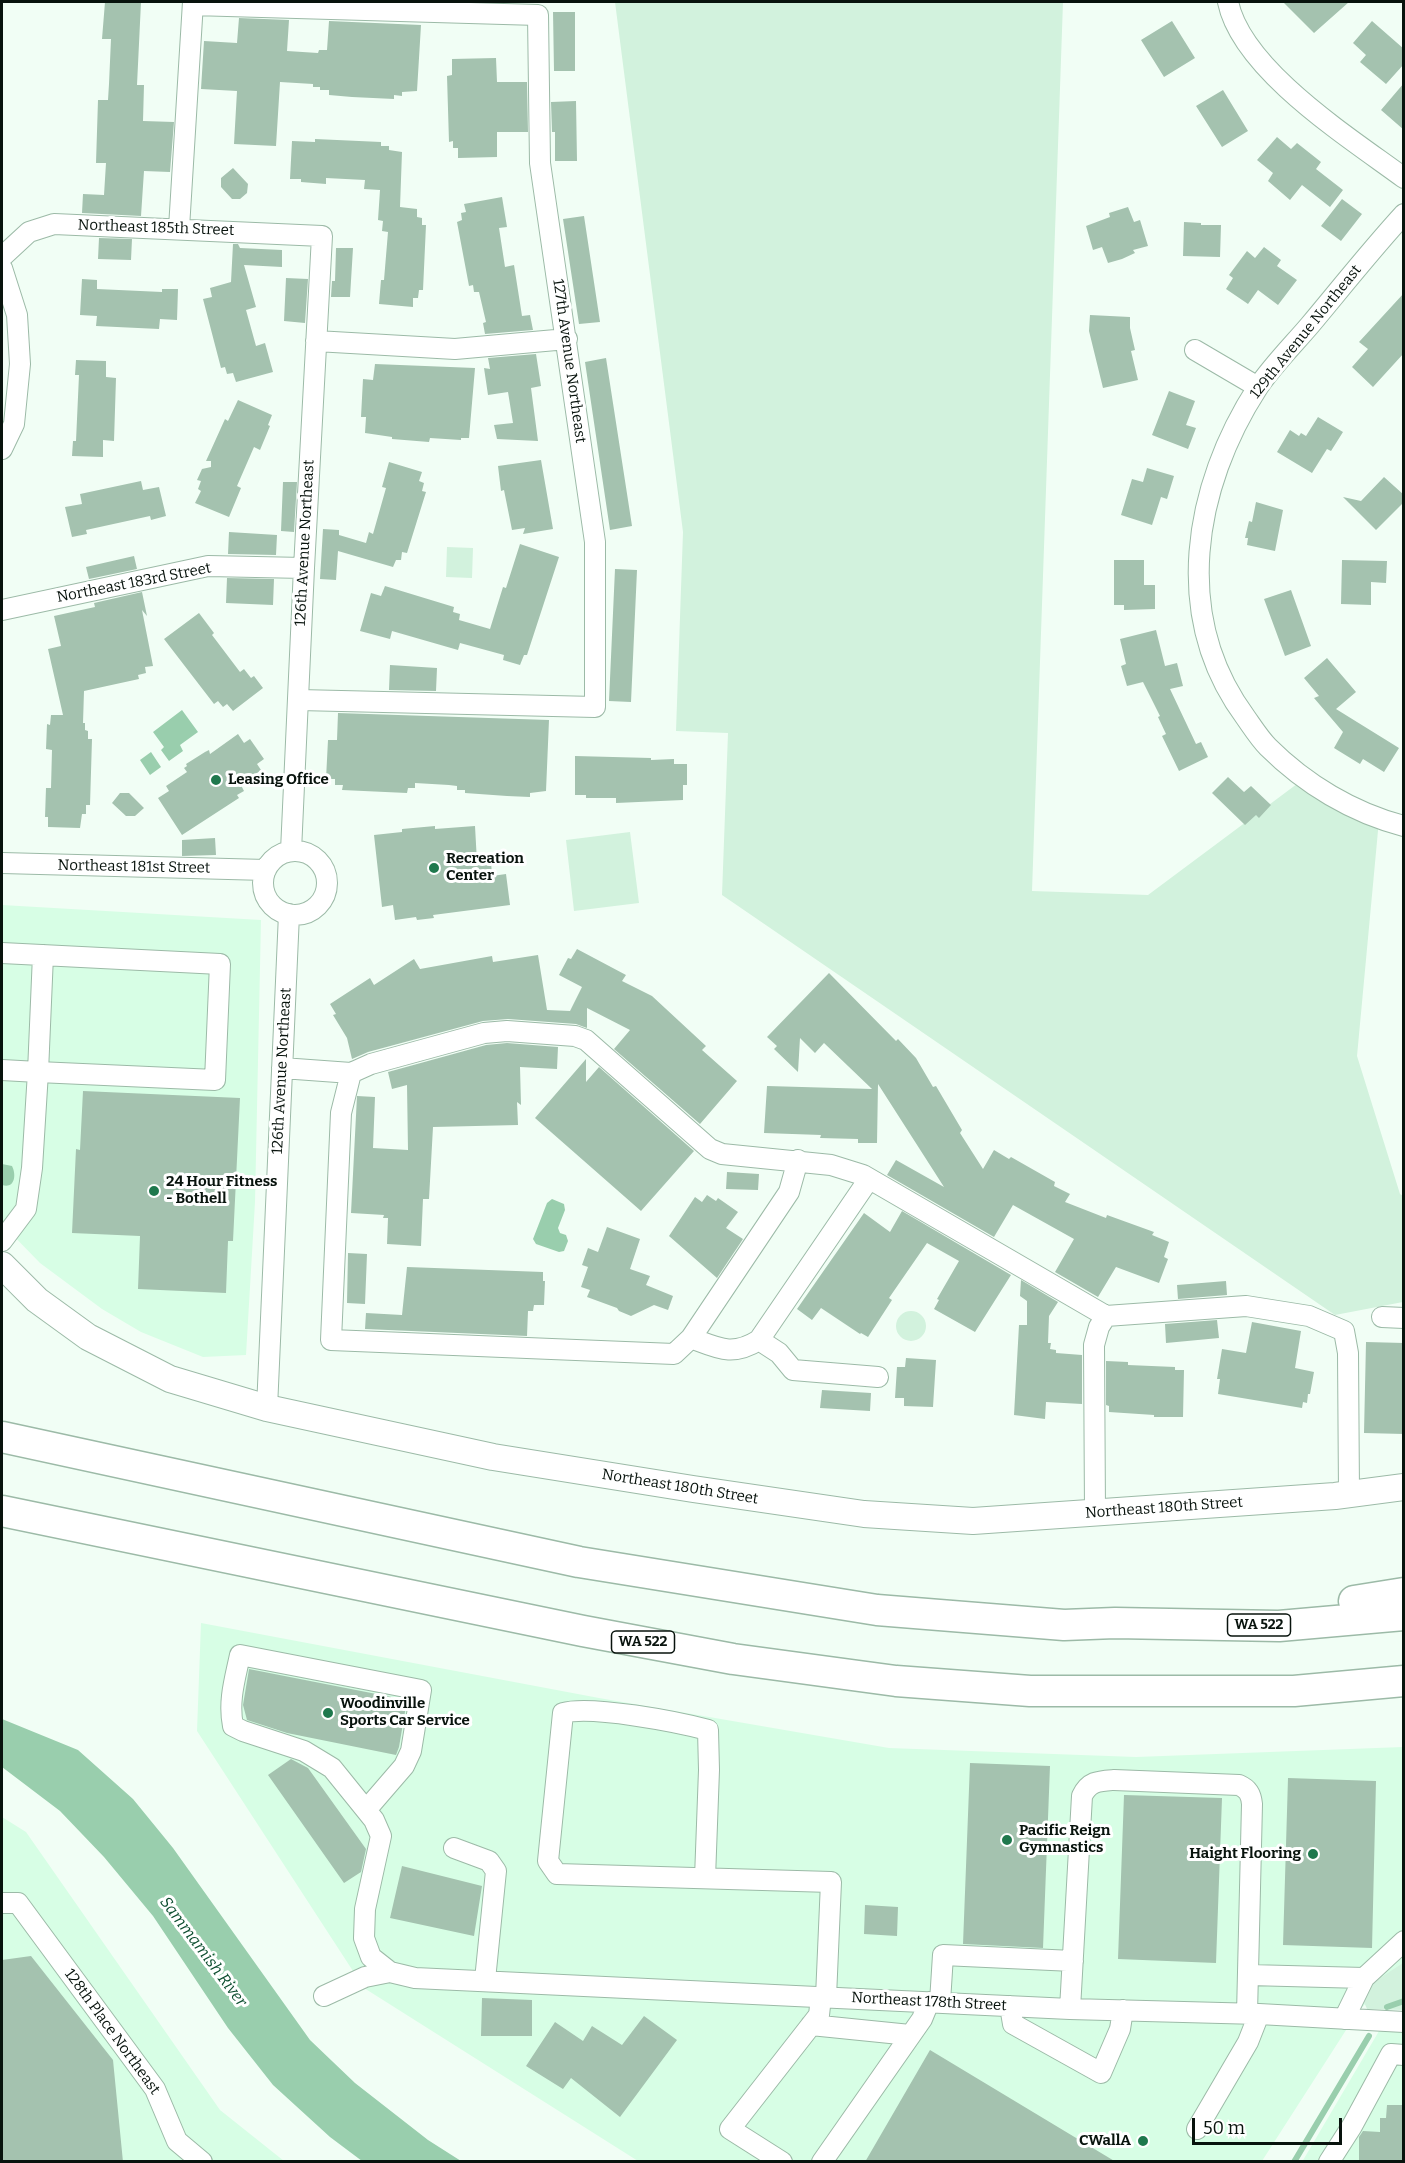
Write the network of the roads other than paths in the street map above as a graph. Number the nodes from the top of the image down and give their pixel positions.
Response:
1 (1228, 2) edge
2 (193, 3) edge
3 (1404, 178) edge
4 (1404, 214) edge
5 (179, 228) junction
6 (322, 236) joint
7 (2, 257) edge
8 (2, 268) edge
9 (567, 339) junction
10 (316, 341) junction
11 (1195, 350) dead end
12 (1258, 387) junction
13 (2, 449) edge
14 (304, 568) junction
15 (2, 610) edge
16 (299, 700) junction
17 (1404, 826) edge
18 (291, 851) junction
19 (2, 863) edge
20 (266, 870) junction
21 (290, 914) junction
22 (2, 953) edge
23 (43, 955) junction
24 (282, 1068) junction
25 (2, 1070) edge
26 (38, 1072) junction
27 (351, 1073) junction
28 (798, 1160) junction
29 (869, 1179) junction
30 (2, 1241) edge
31 (2, 1265) edge
32 (1106, 1316) junction
33 (1382, 1317) dead end
34 (1404, 1318) edge
35 (691, 1338) junction
36 (759, 1341) junction
37 (878, 1377) dead end
38 (267, 1408) junction
39 (2, 1437) edge
40 (1404, 1487) edge
41 (1349, 1494) junction
42 (2, 1511) edge
43 (1095, 1512) junction
44 (1404, 1593) edge
45 (1404, 1615) edge
46 (1115, 1623) junction
47 (1404, 1681) edge
48 (1294, 1691) junction
49 (1404, 1701) edge
50 (366, 1810) junction
51 (454, 1848) dead end
52 (705, 1878) junction
53 (10, 1903) edge
54 (1404, 1941) edge
55 (1073, 1961) junction
56 (390, 1972) junction
57 (1249, 1975) junction
58 (1364, 1978) junction
59 (485, 1980) junction
60 (324, 1996) dead end
61 (823, 1997) junction
62 (934, 2002) junction
63 (1010, 2006) junction
64 (1070, 2009) junction
65 (1123, 2010) junction
66 (1253, 2014) junction
67 (1344, 2019) junction
68 (1401, 2022) edge
69 (811, 2025) junction
70 (910, 2035) junction
71 (1400, 2055) edge
72 (1197, 2129) dead end
73 (202, 2162) edge
74 (782, 2162) edge
75 (822, 2162) edge
76 (1329, 2162) edge

1 - 3 street
2 - 5 street
2 - 9 street, 127th Avenue Northeast
4 - 12 street, 129th Avenue Northeast
5 - 6 street, Northeast 185th Street
5 - 7 street, Northeast 185th Street
6 - 10 street, 126th Avenue Northeast
8 - 13 street
9 - 10 street
9 - 16 street, 127th Avenue Northeast
10 - 14 street, 126th Avenue Northeast
11 - 12 street
12 - 17 street, 129th Avenue Northeast
14 - 15 street, Northeast 183rd Street
14 - 16 street, 126th Avenue Northeast
16 - 18 street, 126th Avenue Northeast
18 - 20 street
18 - 21 street
19 - 20 street, Northeast 181st Street
20 - 21 street
21 - 24 street, 126th Avenue Northeast
22 - 23 street
23 - 26 street
23 - 26 street
24 - 27 street
24 - 38 street, 126th Avenue Northeast
25 - 26 street
26 - 30 street
27 - 28 street
27 - 35 street
28 - 29 street
28 - 35 street
29 - 32 street
29 - 36 street
31 - 38 main road, Northeast 180th Street
32 - 41 street
32 - 43 street
33 - 34 street
35 - 36 street
36 - 37 street
38 - 43 main road, Northeast 180th Street
39 - 46 highway, WA 522
40 - 41 main road, Northeast 180th Street
41 - 43 main road, Northeast 180th Street
42 - 48 highway, WA 522
44 - 46 highway
45 - 46 highway, WA 522
47 - 48 highway, WA 522
48 - 49 highway
50 - 50 street
50 - 56 street
51 - 59 street
52 - 52 street
52 - 61 street
53 - 73 street, 128th Place Northeast
54 - 58 street
55 - 57 street
55 - 62 street
55 - 64 street
56 - 59 street, Northeast 178th Street
56 - 60 street
57 - 58 street
57 - 66 street
58 - 67 street
59 - 61 street, Northeast 178th Street
61 - 62 street, Northeast 178th Street
61 - 69 street
62 - 63 street, Northeast 178th Street
62 - 70 street
63 - 64 street, Northeast 178th Street
63 - 65 street
64 - 65 street, Northeast 178th Street
65 - 66 street, Northeast 178th Street
66 - 67 street, Northeast 178th Street
66 - 72 street
67 - 68 street, Northeast 178th Street
68 - 71 street
69 - 70 street
69 - 74 street
70 - 75 street
71 - 76 street

